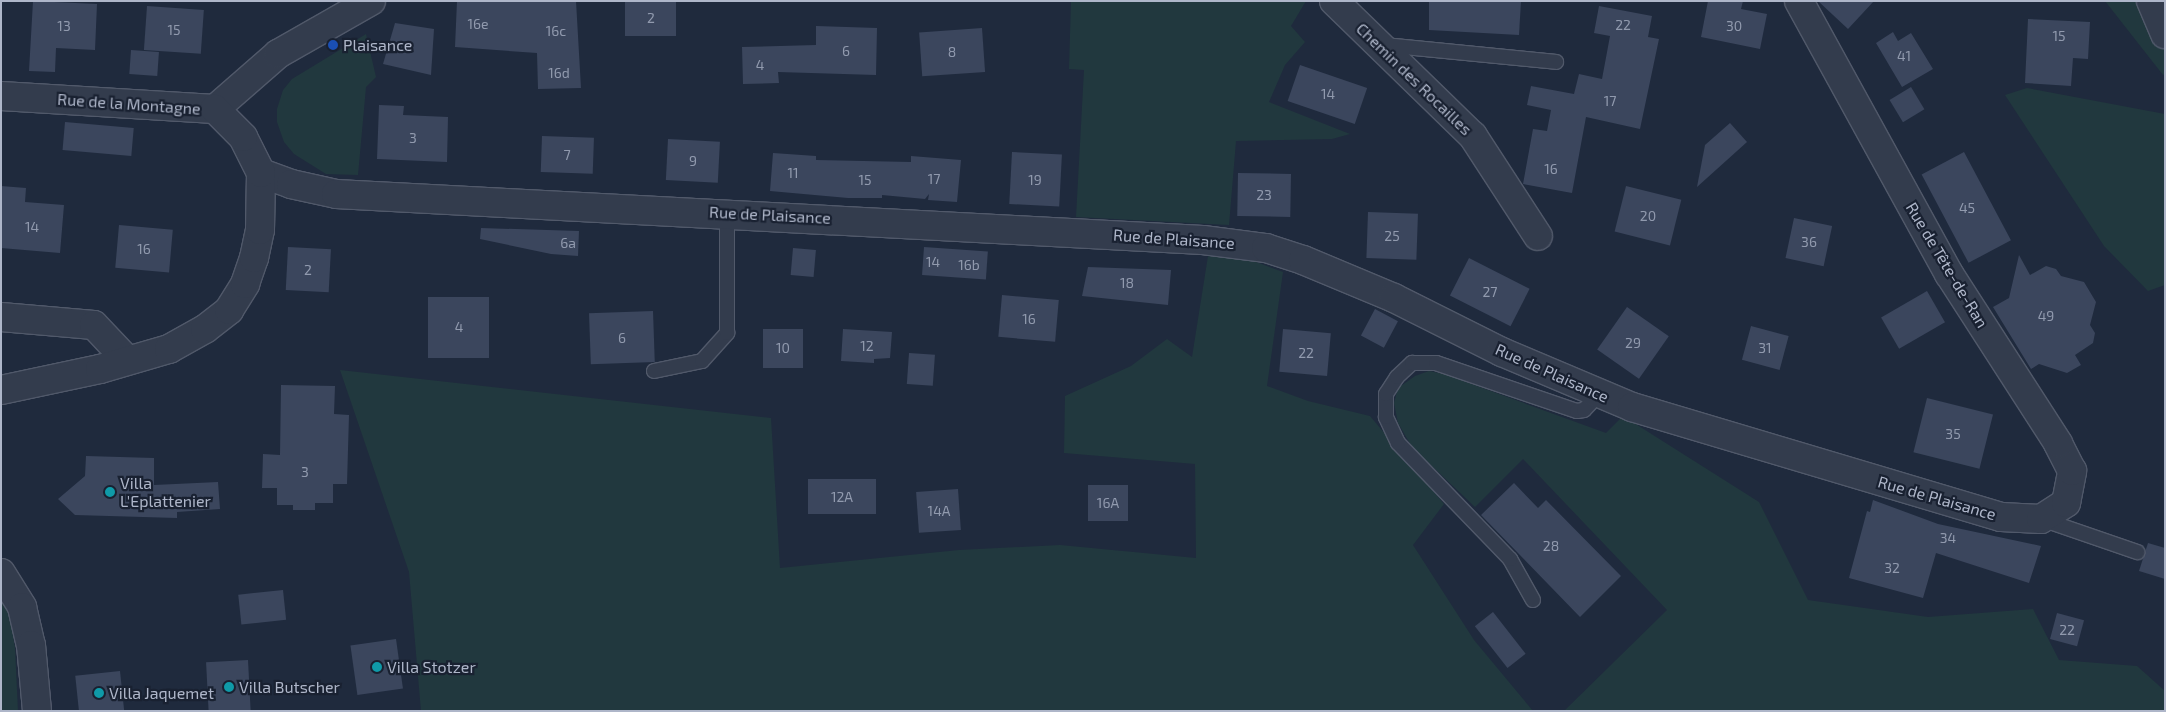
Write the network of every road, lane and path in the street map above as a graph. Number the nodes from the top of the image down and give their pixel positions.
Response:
1 (371, 1) edge
2 (1334, 1) edge
3 (1799, 1) edge
4 (2151, 1) edge
5 (2165, 34) edge
6 (1376, 44) junction
7 (1556, 62) dead end
8 (1, 96) edge
9 (216, 110) junction
10 (262, 173) junction
11 (727, 213) junction
12 (1538, 236) dead end
13 (1, 317) edge
14 (127, 360) junction
15 (654, 371) dead end
16 (1, 390) edge
17 (1599, 394) junction
18 (2041, 519) junction
19 (2137, 552) dead end
20 (1, 573) edge
21 (1533, 600) dead end
22 (37, 711) edge

1 - 9 street, Rue de la Montagne
2 - 6 street, Chemin des Rocailles
3 - 18 street, Rue de Tête-de-Ran
4 - 5 street
6 - 7 lane
6 - 12 street, Chemin des Rocailles
8 - 9 street, Rue de la Montagne
9 - 10 street
10 - 11 street, Rue de Plaisance
10 - 14 street
11 - 15 lane
11 - 17 street, Rue de Plaisance
13 - 14 street
14 - 16 street
17 - 18 street, Rue de Plaisance
17 - 21 lane
18 - 19 lane
20 - 22 street

